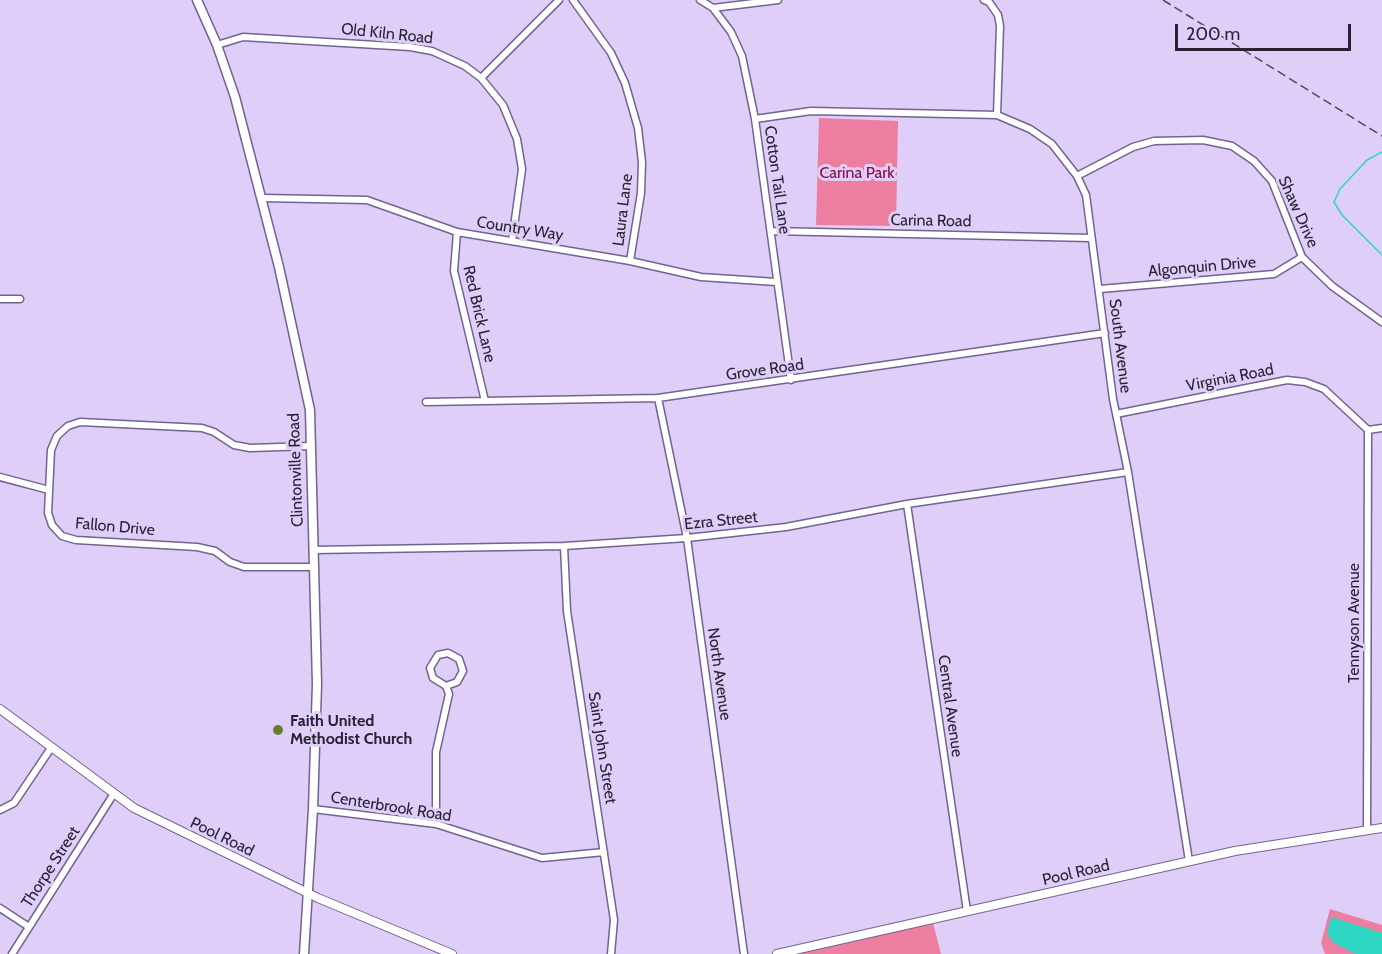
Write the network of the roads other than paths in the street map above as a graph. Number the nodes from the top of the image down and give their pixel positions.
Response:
1 (198, 0) edge
2 (559, 0) edge
3 (573, 0) edge
4 (700, 0) edge
5 (777, 0) edge
6 (984, 0) edge
7 (714, 8) junction
8 (217, 45) junction
9 (481, 78) junction
10 (997, 115) junction
11 (755, 118) junction
12 (1077, 176) junction
13 (262, 198) junction
14 (771, 231) junction
15 (457, 232) junction
16 (1091, 238) junction
17 (512, 241) junction
18 (1302, 257) junction
19 (630, 261) junction
20 (776, 282) junction
21 (1100, 289) junction
22 (0, 299) edge
23 (20, 299) dead end
24 (1382, 322) edge
25 (1105, 333) junction
26 (791, 380) junction
27 (658, 398) junction
28 (485, 401) junction
29 (426, 402) dead end
30 (1116, 414) junction
31 (1382, 428) edge
32 (1368, 430) junction
33 (311, 446) junction
34 (1128, 472) junction
35 (0, 477) edge
36 (49, 490) junction
37 (908, 504) junction
38 (687, 538) junction
39 (564, 546) junction
40 (313, 550) junction
41 (314, 567) junction
42 (446, 686) junction
43 (0, 709) edge
44 (51, 748) junction
45 (113, 795) junction
46 (313, 809) junction
47 (0, 810) edge
48 (436, 824) junction
49 (1382, 828) edge
50 (1367, 830) junction
51 (604, 852) junction
52 (1189, 861) junction
53 (308, 892) junction
54 (0, 908) edge
55 (967, 911) junction
56 (29, 927) junction
57 (12, 954) edge
58 (304, 954) edge
59 (452, 954) edge
60 (611, 954) edge
61 (744, 954) edge
62 (777, 954) edge

1 - 8 main road, Clintonville Road
2 - 9 street
3 - 19 street, Laura Lane
4 - 7 street, Cotton Tail Lane
5 - 7 street
6 - 10 street
7 - 11 street, Cotton Tail Lane
8 - 9 street, Old Kiln Road
8 - 13 main road, Clintonville Road
9 - 17 street, Old Kiln Road
10 - 11 street, South Avenue
10 - 12 street, South Avenue
11 - 14 street, Cotton Tail Lane
12 - 16 street, South Avenue
12 - 18 street, Shaw Drive
13 - 15 street, Country Way
13 - 33 main road, Clintonville Road
14 - 16 street, Carina Road
14 - 20 street, Cotton Tail Lane
15 - 17 street, Country Way
15 - 28 street, Red Brick Lane
16 - 21 street, South Avenue
17 - 19 street, Country Way
18 - 21 street, Algonquin Drive
18 - 24 street, Shaw Drive
19 - 20 street, Country Way
20 - 26 street, Cotton Tail Lane
21 - 25 street, South Avenue
22 - 23 street
25 - 26 street, Grove Road
25 - 30 street, South Avenue
26 - 27 street, Grove Road
27 - 28 street, Grove Road
27 - 38 street, North Avenue
28 - 29 street, Grove Road
30 - 32 street, Virginia Road
30 - 34 street, South Avenue
31 - 32 street
32 - 50 street, Tennyson Avenue
33 - 36 street, Fallon Drive
33 - 40 main road, Clintonville Road
34 - 37 street, Ezra Street
34 - 52 street, South Avenue
35 - 36 street
36 - 41 street, Fallon Drive
37 - 38 street, Ezra Street
37 - 55 street, Central Avenue
38 - 39 street, Ezra Street
38 - 61 street, North Avenue
39 - 40 street, Ezra Street
39 - 51 street, Saint John Street
40 - 41 main road, Clintonville Road
41 - 46 main road, Clintonville Road
42 - 42 street
42 - 48 street
43 - 44 street, Pool Road
44 - 45 street, Pool Road
44 - 47 street
45 - 53 street, Pool Road
45 - 56 street, Thorpe Street
46 - 48 street, Centerbrook Road
46 - 53 main road, Clintonville Road
48 - 51 street, Centerbrook Road
49 - 50 street, Pool Road
50 - 52 street, Pool Road
51 - 60 street, Saint John Street
52 - 55 street, Pool Road
53 - 58 main road, Clintonville Road
53 - 59 street, Pool Road
54 - 56 street
55 - 62 street, Pool Road
56 - 57 street, Thorpe Street

